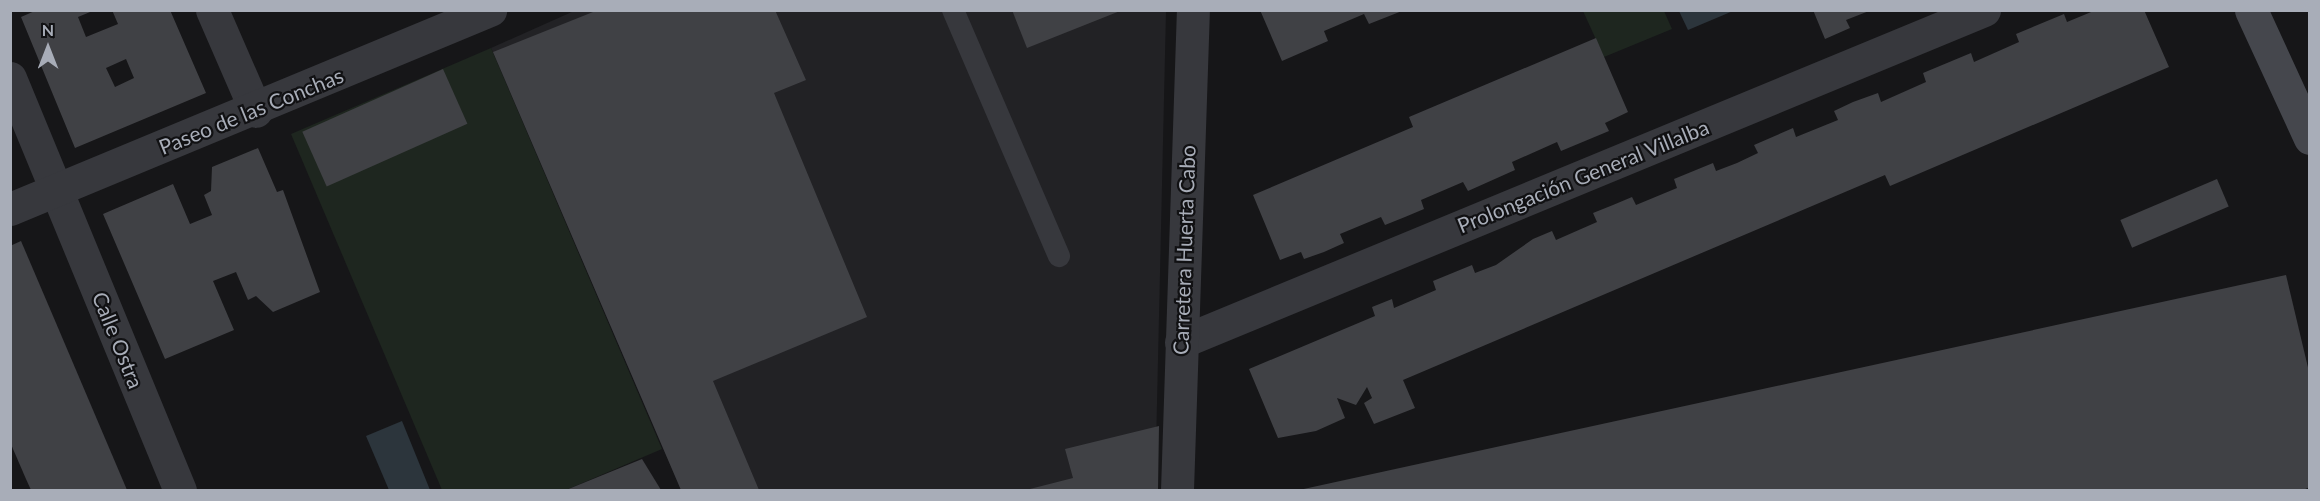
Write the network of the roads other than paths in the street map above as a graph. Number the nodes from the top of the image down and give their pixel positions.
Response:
1 (212, 10) edge
2 (490, 10) edge
3 (953, 10) edge
4 (1192, 10) edge
5 (1984, 10) edge
6 (2251, 10) edge
7 (452, 17) edge
8 (10, 78) edge
9 (256, 111) junction
10 (2310, 138) edge
11 (57, 189) junction
12 (10, 209) edge
13 (1059, 256) dead end
14 (1181, 342) junction
15 (180, 490) edge
16 (1177, 490) edge

1 - 9 street
2 - 7 street, Paseo de las Conchas
3 - 13 lane
4 - 14 street, Carretera Huerta Cabo
5 - 14 street, Prolongación General Villalba
6 - 10 street
7 - 9 street, Paseo de las Conchas
8 - 11 street, Calle Ostra
9 - 11 street, Paseo de las Conchas
11 - 12 street, Paseo de las Conchas
11 - 15 street, Calle Ostra
14 - 16 street, Carretera Huerta Cabo

